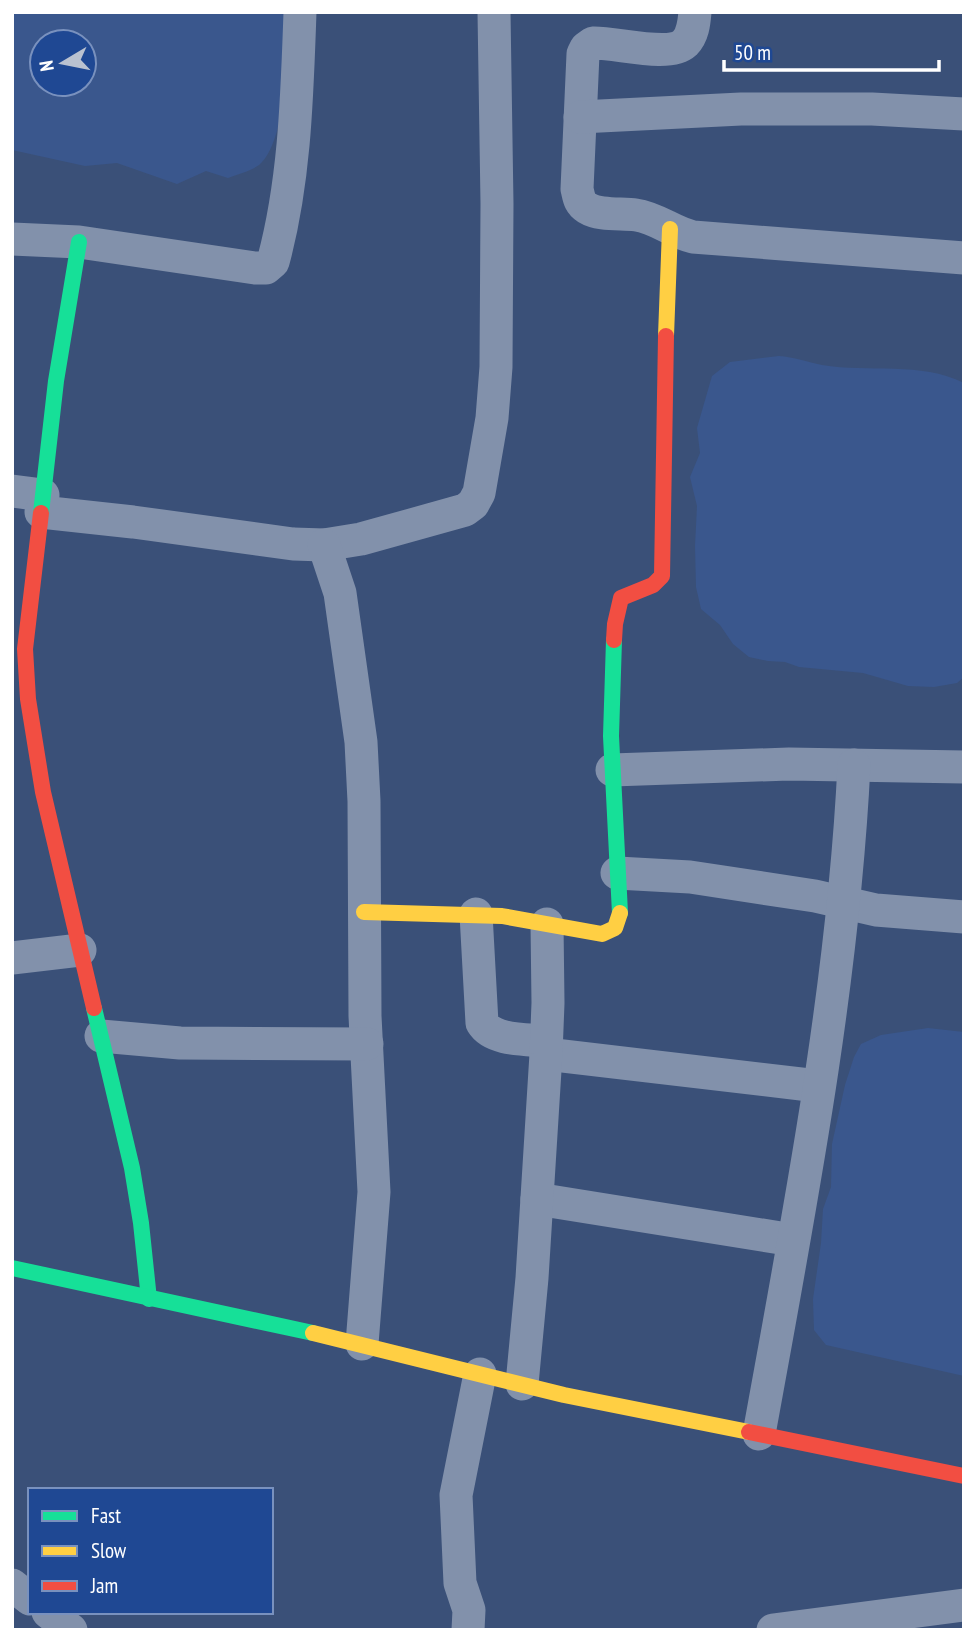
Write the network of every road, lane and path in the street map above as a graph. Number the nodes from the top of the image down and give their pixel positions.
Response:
1 (300, 12) edge
2 (494, 12) edge
3 (695, 12) edge
4 (964, 114) edge
5 (580, 117) junction
6 (670, 229) junction
7 (12, 239) edge
8 (79, 242) junction
9 (964, 258) edge
10 (32, 499) edge
11 (324, 545) junction
12 (854, 765) junction
13 (964, 767) edge
14 (612, 770) junction
15 (617, 873) junction
16 (844, 903) junction
17 (364, 912) junction
18 (476, 914) junction
19 (964, 917) edge
20 (547, 924) junction
21 (80, 950) junction
22 (12, 958) edge
23 (101, 1037) junction
24 (367, 1044) junction
25 (546, 1047) junction
26 (818, 1086) junction
27 (537, 1199) junction
28 (793, 1240) junction
29 (12, 1268) edge
30 (149, 1299) junction
31 (362, 1344) junction
32 (480, 1374) junction
33 (522, 1384) junction
34 (759, 1434) junction
35 (964, 1476) edge
36 (12, 1585) edge
37 (28, 1597) edge
38 (964, 1605) edge
39 (51, 1614) edge
40 (71, 1630) edge
41 (468, 1630) edge
42 (774, 1630) edge

1 - 8 street
2 - 11 street
3 - 5 street
4 - 5 street
5 - 6 street
6 - 9 street
6 - 14 street
7 - 8 street
8 - 10 street
10 - 11 street
10 - 21 street
11 - 17 street
12 - 13 street
12 - 14 street
12 - 16 street
14 - 15 street
15 - 16 street
15 - 20 street
16 - 19 street
16 - 26 street
17 - 18 street
17 - 24 street
18 - 20 street
18 - 25 street
20 - 25 street
21 - 22 street
21 - 23 street
23 - 24 street
23 - 30 street
24 - 31 street
25 - 26 street
25 - 27 street
26 - 28 street
27 - 28 street
27 - 33 street
28 - 34 street
29 - 30 street
30 - 31 street
31 - 32 street
32 - 33 street
32 - 41 street
33 - 34 street
34 - 35 street
36 - 37 street
38 - 42 street
39 - 40 street

